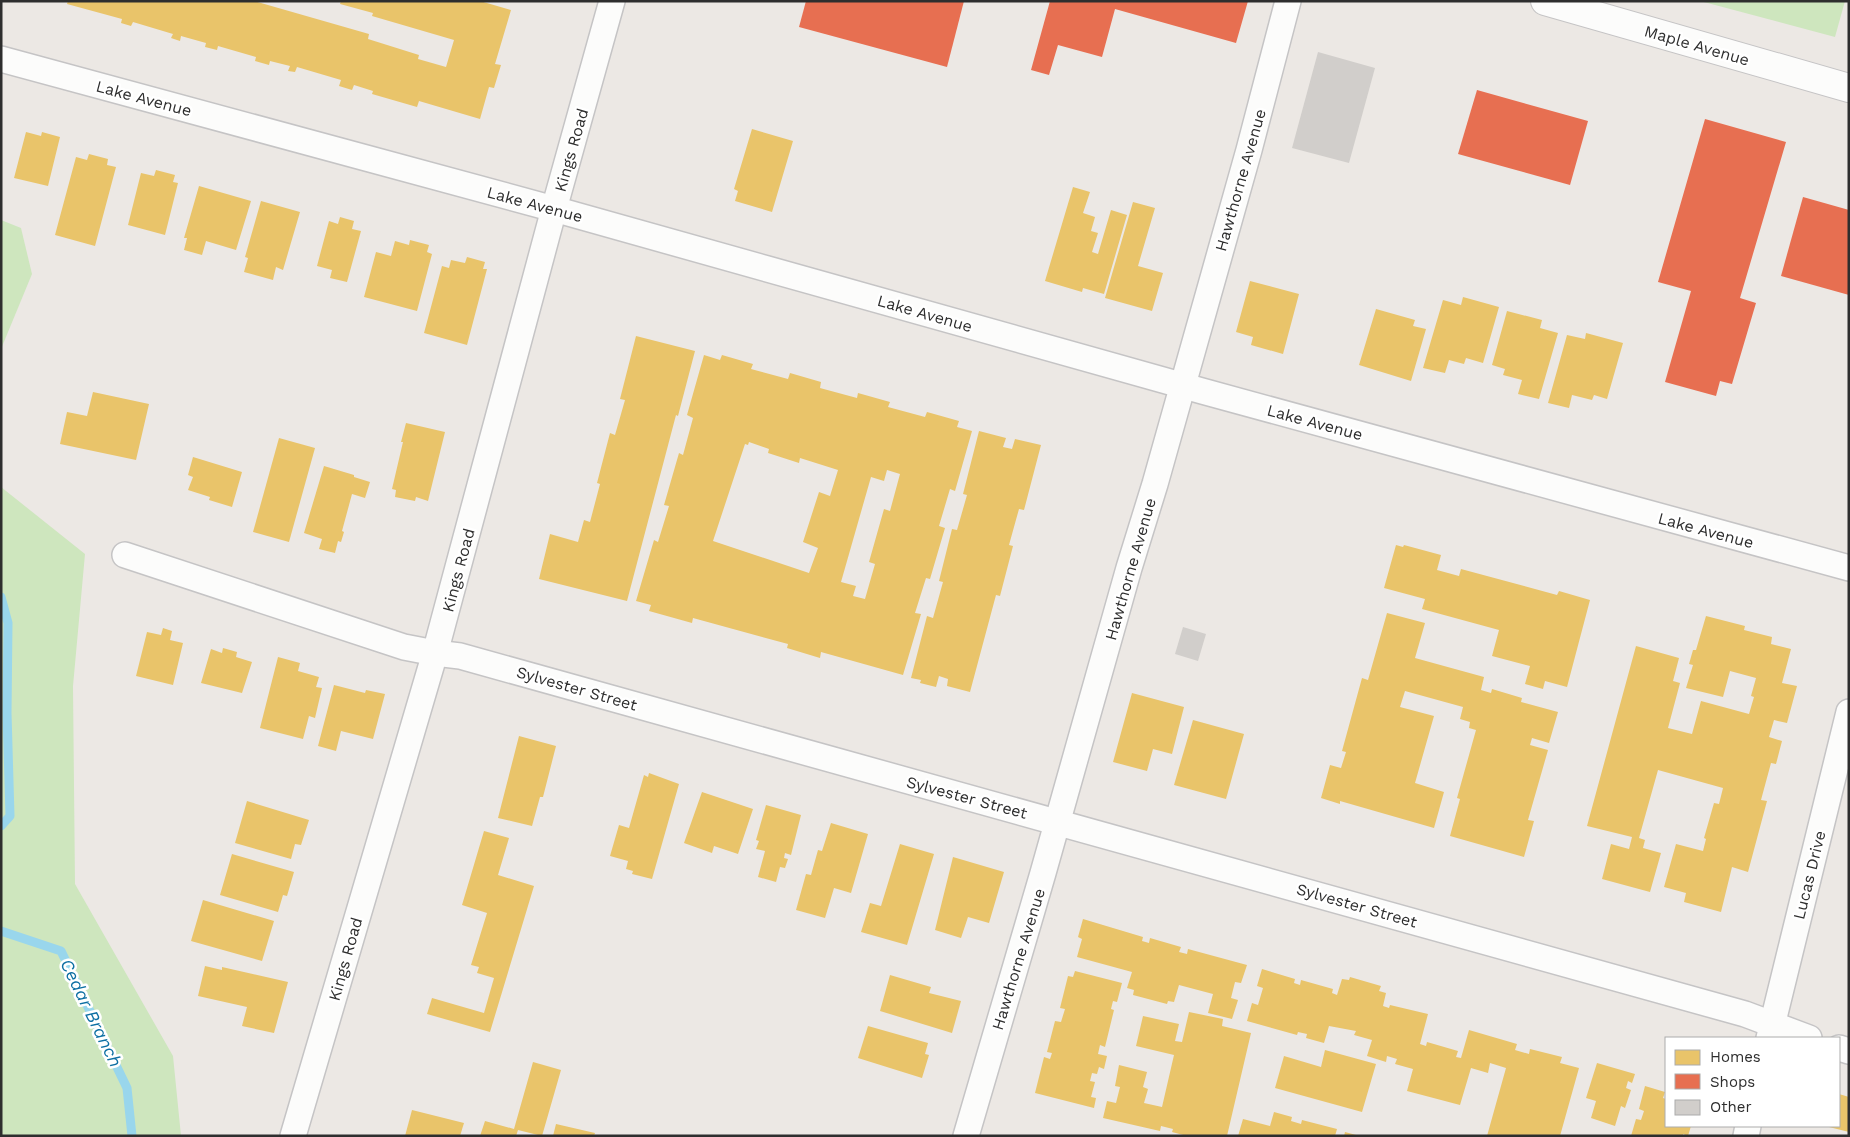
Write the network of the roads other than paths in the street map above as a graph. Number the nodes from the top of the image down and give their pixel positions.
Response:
1 (612, 1) edge
2 (1288, 1) edge
3 (1545, 1) edge
4 (1, 59) edge
5 (1849, 88) edge
6 (554, 208) junction
7 (1182, 385) junction
8 (126, 555) dead end
9 (1849, 568) edge
10 (435, 654) junction
11 (1849, 712) edge
12 (1058, 822) junction
13 (1771, 1031) edge
14 (1804, 1037) edge
15 (293, 1136) edge
16 (966, 1136) edge

1 - 6 street, Kings Road
2 - 7 street, Hawthorne Avenue
3 - 5 main road, Maple Avenue
4 - 6 street, Lake Avenue
6 - 7 street, Lake Avenue
6 - 10 street, Kings Road
7 - 9 street, Lake Avenue
7 - 12 street, Hawthorne Avenue
8 - 10 street, Sylvester Street
10 - 12 street, Sylvester Street
10 - 15 street, Kings Road
11 - 13 street, Lucas Drive
12 - 13 street, Sylvester Street
12 - 16 street, Hawthorne Avenue
13 - 14 street, Sylvester Street

